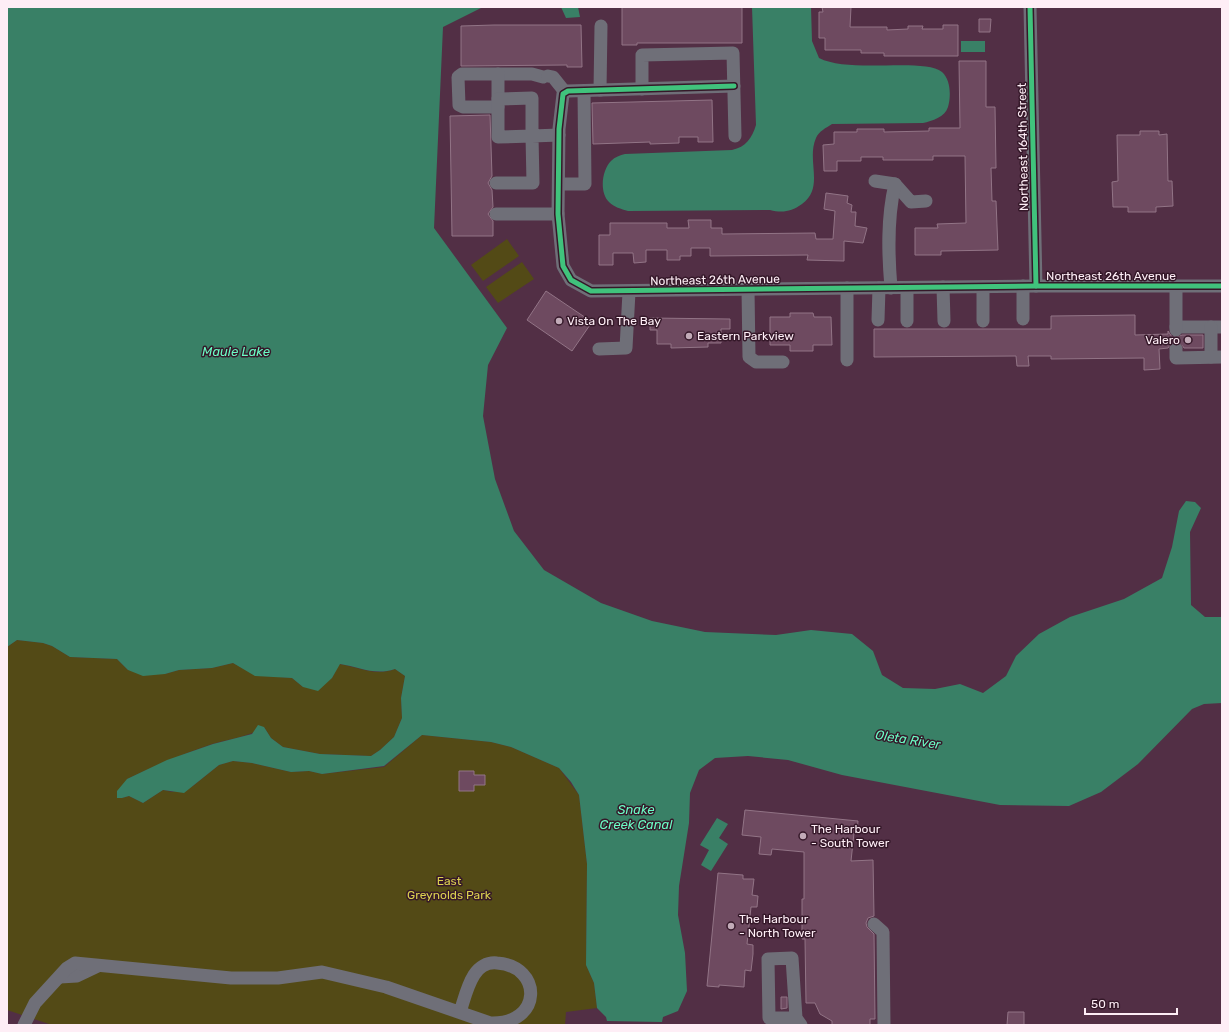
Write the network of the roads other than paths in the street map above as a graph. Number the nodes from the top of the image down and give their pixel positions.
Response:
1 (1030, 7) edge
2 (601, 26) dead end
3 (498, 74) junction
4 (734, 86) junction
5 (642, 89) junction
6 (600, 90) junction
7 (584, 91) junction
8 (566, 92) junction
9 (498, 103) junction
10 (532, 136) junction
11 (559, 136) junction
12 (735, 136) dead end
13 (875, 181) dead end
14 (496, 183) dead end
15 (559, 184) junction
16 (895, 184) junction
17 (926, 201) dead end
18 (496, 214) dead end
19 (558, 214) junction
20 (983, 286) junction
21 (1023, 286) junction
22 (1036, 286) junction
23 (1176, 286) junction
24 (1222, 286) edge
25 (943, 287) junction
26 (847, 288) junction
27 (885, 288) junction
28 (907, 288) junction
29 (748, 289) junction
30 (629, 292) junction
31 (1023, 319) dead end
32 (878, 320) dead end
33 (907, 321) dead end
34 (944, 321) dead end
35 (983, 321) dead end
36 (1216, 327) edge
37 (599, 349) dead end
38 (1176, 350) dead end
39 (1216, 357) edge
40 (847, 360) dead end
41 (783, 362) dead end
42 (874, 924) dead end
43 (460, 1012) junction
44 (799, 1022) edge
45 (24, 1025) edge
46 (884, 1025) edge

1 - 22 street, Northeast 164th Street
2 - 6 street
3 - 8 street
3 - 9 street
3 - 9 street
4 - 5 street
4 - 5 street
4 - 12 street
5 - 6 street
6 - 7 street
7 - 8 street
7 - 15 street
8 - 11 street, Northeast 26th Avenue
9 - 10 street
9 - 10 street
10 - 11 street
10 - 14 street
11 - 15 street, Northeast 26th Avenue
13 - 16 street
15 - 19 street, Northeast 26th Avenue
16 - 17 street
16 - 27 street
18 - 19 street
19 - 30 street, Northeast 26th Avenue
20 - 21 street, Northeast 26th Avenue
20 - 25 street, Northeast 26th Avenue
20 - 35 street
21 - 22 street, Northeast 26th Avenue
21 - 31 street
22 - 23 street, Northeast 26th Avenue
23 - 24 street, Northeast 26th Avenue
23 - 36 street
25 - 28 street, Northeast 26th Avenue
25 - 34 street
26 - 27 street, Northeast 26th Avenue
26 - 29 street, Northeast 26th Avenue
26 - 40 street
27 - 28 street, Northeast 26th Avenue
27 - 32 street
28 - 33 street
29 - 30 street, Northeast 26th Avenue
29 - 41 street
30 - 37 street
36 - 39 street
38 - 39 street
42 - 46 street
43 - 43 street
43 - 45 street
44 - 44 street

